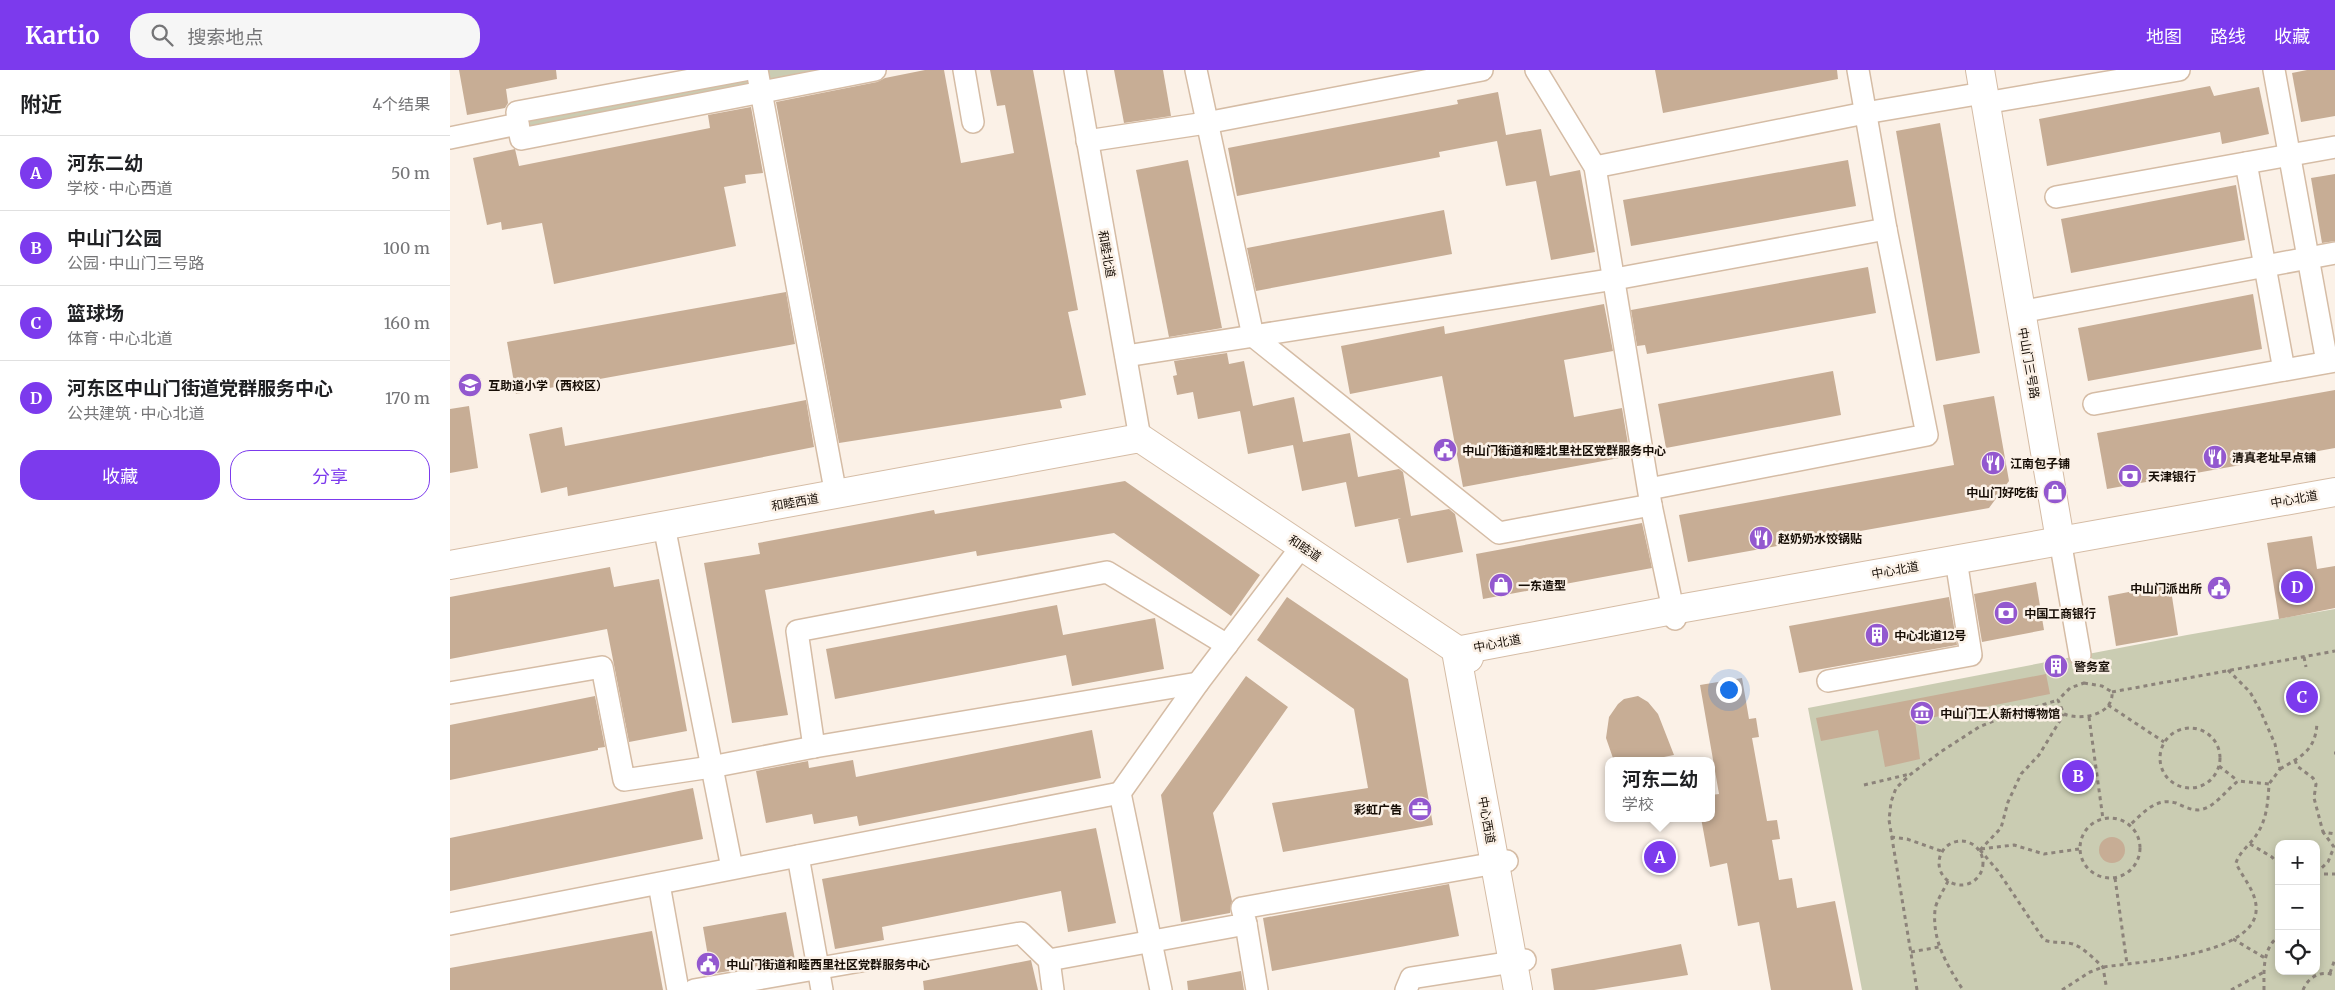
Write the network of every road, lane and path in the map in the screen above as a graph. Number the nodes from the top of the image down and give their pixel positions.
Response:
1 (745, 70) edge
2 (757, 70) edge
3 (875, 70) edge
4 (964, 70) edge
5 (1075, 70) edge
6 (1196, 70) edge
7 (1482, 70) edge
8 (1536, 70) edge
9 (1858, 70) edge
10 (2179, 70) edge
11 (2274, 70) edge
12 (1983, 89) edge
13 (761, 91) junction
14 (1865, 113) junction
15 (973, 122) dead end
16 (1206, 123) junction
17 (518, 124) junction
18 (450, 138) edge
19 (1087, 141) junction
20 (2335, 147) edge
21 (2289, 155) junction
22 (2246, 163) junction
23 (1595, 167) junction
24 (2056, 197) dead end
25 (1886, 229) junction
26 (2335, 253) edge
27 (2308, 258) junction
28 (2265, 266) junction
29 (1614, 279) junction
30 (2020, 312) junction
31 (1253, 336) junction
32 (1126, 356) junction
33 (2331, 361) edge
34 (2284, 370) junction
35 (2094, 404) dead end
36 (1140, 438) junction
37 (2335, 492) edge
38 (836, 495) junction
39 (1650, 497) junction
40 (2335, 502) edge
41 (664, 526) junction
42 (2061, 545) junction
43 (1302, 546) junction
44 (1956, 565) junction
45 (450, 566) edge
46 (1674, 614) junction
47 (1227, 645) junction
48 (2335, 651) edge
49 (1462, 654) junction
50 (2080, 655) dead end
51 (2304, 657) junction
52 (2306, 667) dead end
53 (2228, 670) junction
54 (1828, 680) dead end
55 (1198, 683) junction
56 (2112, 692) junction
57 (450, 693) edge
58 (2058, 700) junction
59 (2108, 705) junction
60 (2064, 714) junction
61 (2089, 717) junction
62 (2317, 722) dead end
63 (2164, 742) junction
64 (814, 747) junction
65 (2295, 760) junction
66 (2219, 766) junction
67 (711, 767) junction
68 (2280, 769) junction
69 (1911, 774) junction
70 (2238, 781) junction
71 (2269, 784) junction
72 (1864, 785) dead end
73 (1120, 793) junction
74 (2103, 818) junction
75 (2130, 826) junction
76 (2323, 832) junction
77 (2335, 834) edge
78 (1891, 837) junction
79 (2250, 844) junction
80 (2079, 849) junction
81 (1980, 850) junction
82 (1942, 851) junction
83 (798, 856) junction
84 (2275, 861) edge
85 (1501, 862) junction
86 (732, 868) junction
87 (2320, 869) edge
88 (2320, 873) edge
89 (2335, 874) edge
90 (2115, 878) junction
91 (1948, 882) junction
92 (659, 884) junction
93 (450, 924) edge
94 (1246, 924) junction
95 (2232, 939) junction
96 (2275, 939) edge
97 (1150, 941) junction
98 (1939, 947) junction
99 (1910, 952) junction
100 (2265, 958) junction
101 (1049, 960) junction
102 (2335, 960) edge
103 (1519, 961) junction
104 (2127, 964) junction
105 (2103, 967) junction
106 (818, 969) junction
107 (2264, 972) junction
108 (2330, 974) junction
109 (2335, 976) edge
110 (2106, 985) dead end
111 (678, 990) edge
112 (694, 990) edge
113 (822, 990) edge
114 (1053, 990) edge
115 (1161, 990) edge
116 (1257, 990) edge
117 (1406, 990) edge
118 (1518, 990) edge
119 (1530, 990) edge
120 (1917, 990) edge
121 (1963, 990) edge
122 (2062, 990) edge
123 (2232, 990) edge
124 (2264, 990) edge
125 (2303, 990) edge

1 - 17 street
2 - 13 street
3 - 13 street
4 - 15 street
5 - 19 street, 和睦北道
6 - 16 street
7 - 16 street
8 - 23 street
9 - 14 street
10 - 12 street
11 - 21 street
12 - 14 street
12 - 30 street, 中山门三号路
13 - 17 street
13 - 38 street
14 - 23 street
14 - 25 street
16 - 19 street
16 - 31 street
17 - 18 street
19 - 32 street, 和睦北道
20 - 21 street
21 - 22 street
21 - 27 street
22 - 24 street
22 - 28 street
23 - 29 street
25 - 29 street
25 - 39 street
26 - 27 street
27 - 28 street
27 - 33 street
28 - 30 street
28 - 34 street
29 - 31 street
29 - 39 street
30 - 42 street, 中山门三号路
31 - 32 street
31 - 39 street
32 - 36 street, 和睦北道
33 - 34 street
34 - 35 street
36 - 38 street, 和睦西道
36 - 43 street, 和睦道
37 - 42 street, 中心北道
38 - 41 street, 和睦西道
39 - 46 street
40 - 42 street, 中心北道
41 - 45 street, 和睦西道
41 - 67 street
42 - 44 street, 中心北道
42 - 50 street, 中山门三号路
43 - 47 street
43 - 49 street, 和睦道
44 - 46 street, 中心北道
44 - 54 street
46 - 49 street, 中心北道
47 - 55 street
47 - 64 street
48 - 51 path
49 - 85 street, 中心西道
51 - 52 path
51 - 53 path
53 - 56 path
53 - 68 path
55 - 64 street
55 - 73 street
56 - 58 path
56 - 59 path
57 - 67 street
58 - 60 path
58 - 69 path
59 - 61 path
59 - 63 path
60 - 61 path
60 - 81 path
61 - 74 path
62 - 65 path
63 - 66 path
63 - 66 path
64 - 67 street
65 - 68 path
65 - 76 path
66 - 70 path
67 - 86 street
68 - 71 path
69 - 72 path
69 - 78 path
70 - 71 path
70 - 75 path
71 - 79 path
73 - 83 street
73 - 97 street
74 - 75 path
74 - 80 path
75 - 90 path
76 - 77 path
76 - 87 path
78 - 82 path
78 - 99 path
79 - 84 path
79 - 95 path
80 - 81 path
80 - 90 path
81 - 82 path
81 - 91 path
81 - 105 path
82 - 91 path
83 - 86 street
83 - 106 street
85 - 94 street
85 - 103 street, 中心西道
86 - 92 street
88 - 89 path
90 - 104 path
91 - 98 path
92 - 93 street
92 - 111 street
94 - 97 street
94 - 116 street
95 - 100 path
95 - 104 path
96 - 100 path
97 - 101 street
97 - 115 street
98 - 99 path
98 - 121 path
99 - 120 path
100 - 107 path
101 - 106 street
101 - 114 street
102 - 108 path
103 - 117 street
103 - 118 street, 中心西道
103 - 119 street, 中心西道
104 - 105 path
105 - 110 path
105 - 122 path
106 - 112 street
106 - 113 street
107 - 123 path
107 - 124 path
108 - 109 path
108 - 125 path

